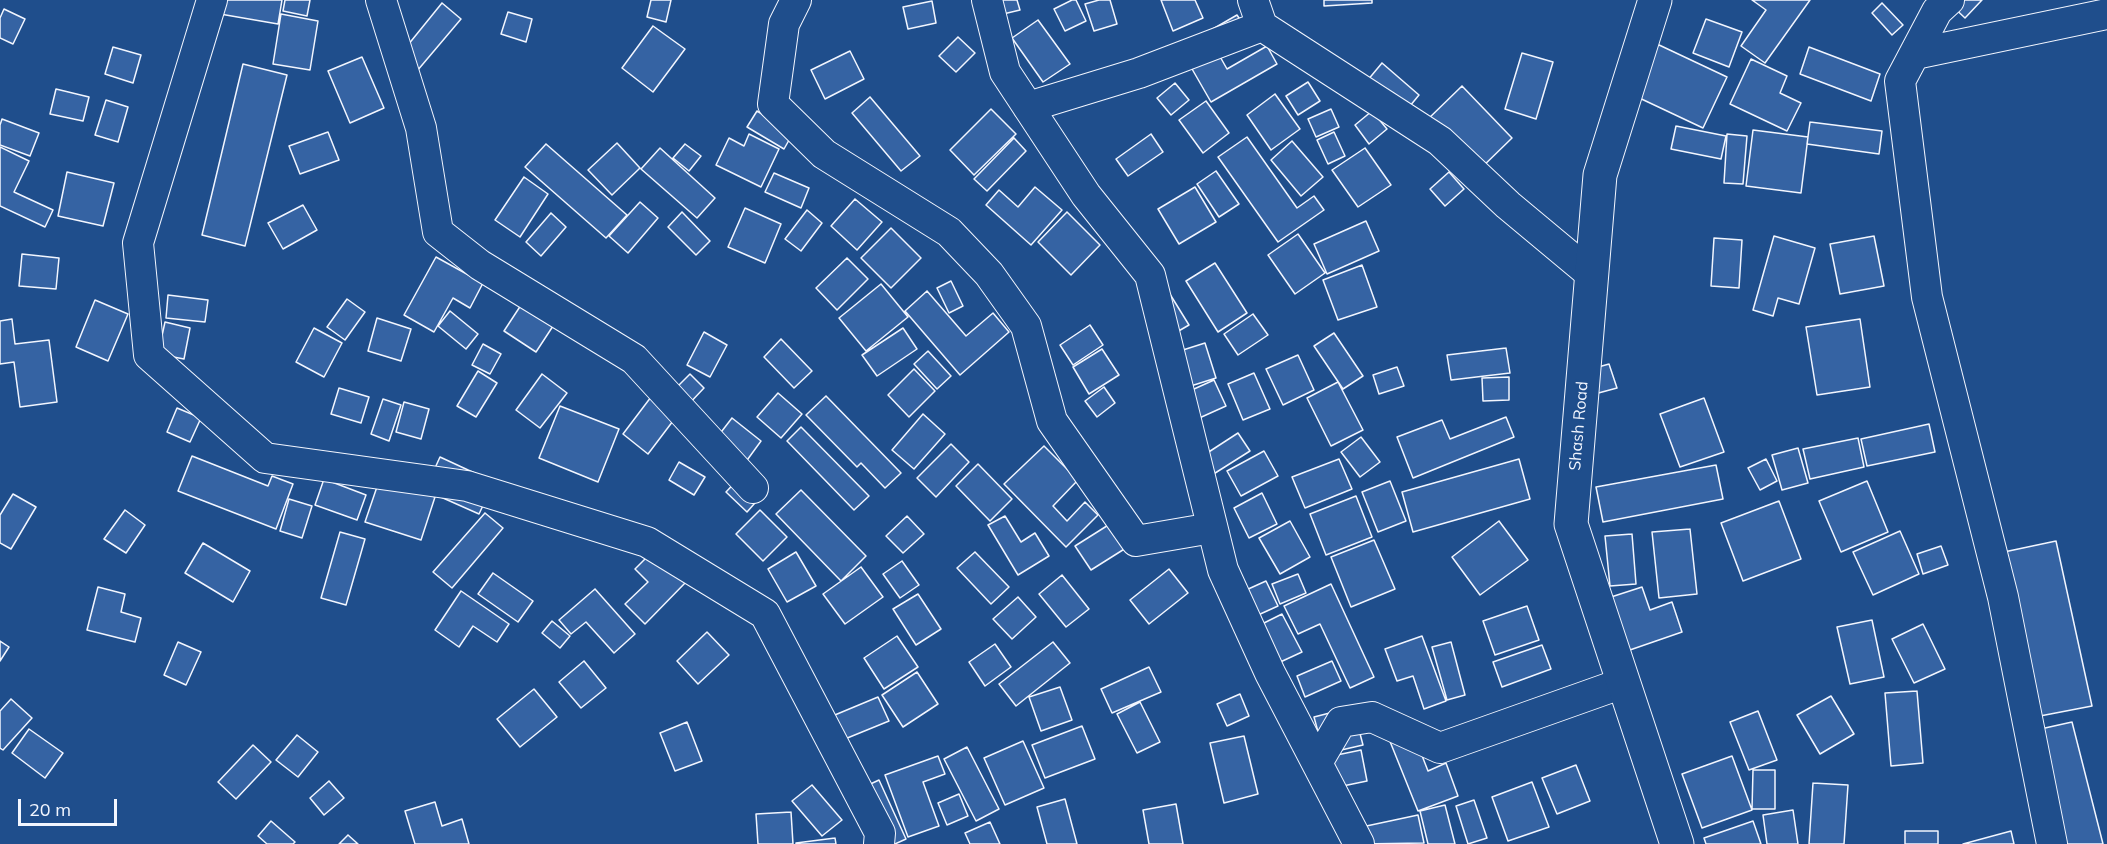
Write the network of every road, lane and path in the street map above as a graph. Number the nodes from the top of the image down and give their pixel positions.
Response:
1 (212, 0) edge
2 (381, 0) edge
3 (796, 0) edge
4 (987, 0) edge
5 (1655, 0) edge
6 (1949, 0) edge
7 (1257, 13) edge
8 (2107, 14) edge
9 (1915, 54) junction
10 (1028, 107) junction
11 (1592, 275) junction
12 (753, 488) dead end
13 (1212, 528) junction
14 (1623, 683) junction
15 (1317, 763) junction
16 (879, 844) edge
17 (1359, 844) edge
18 (1677, 844) edge
19 (2052, 844) edge

1 - 16 street
2 - 12 street
3 - 13 street
4 - 10 street
5 - 11 street, Shash Road
6 - 9 street
7 - 10 street
7 - 11 street
8 - 9 street
9 - 19 street
10 - 13 street
11 - 14 street, Shash Road
13 - 15 street
14 - 15 street
14 - 18 street, Shash Road
15 - 17 street

